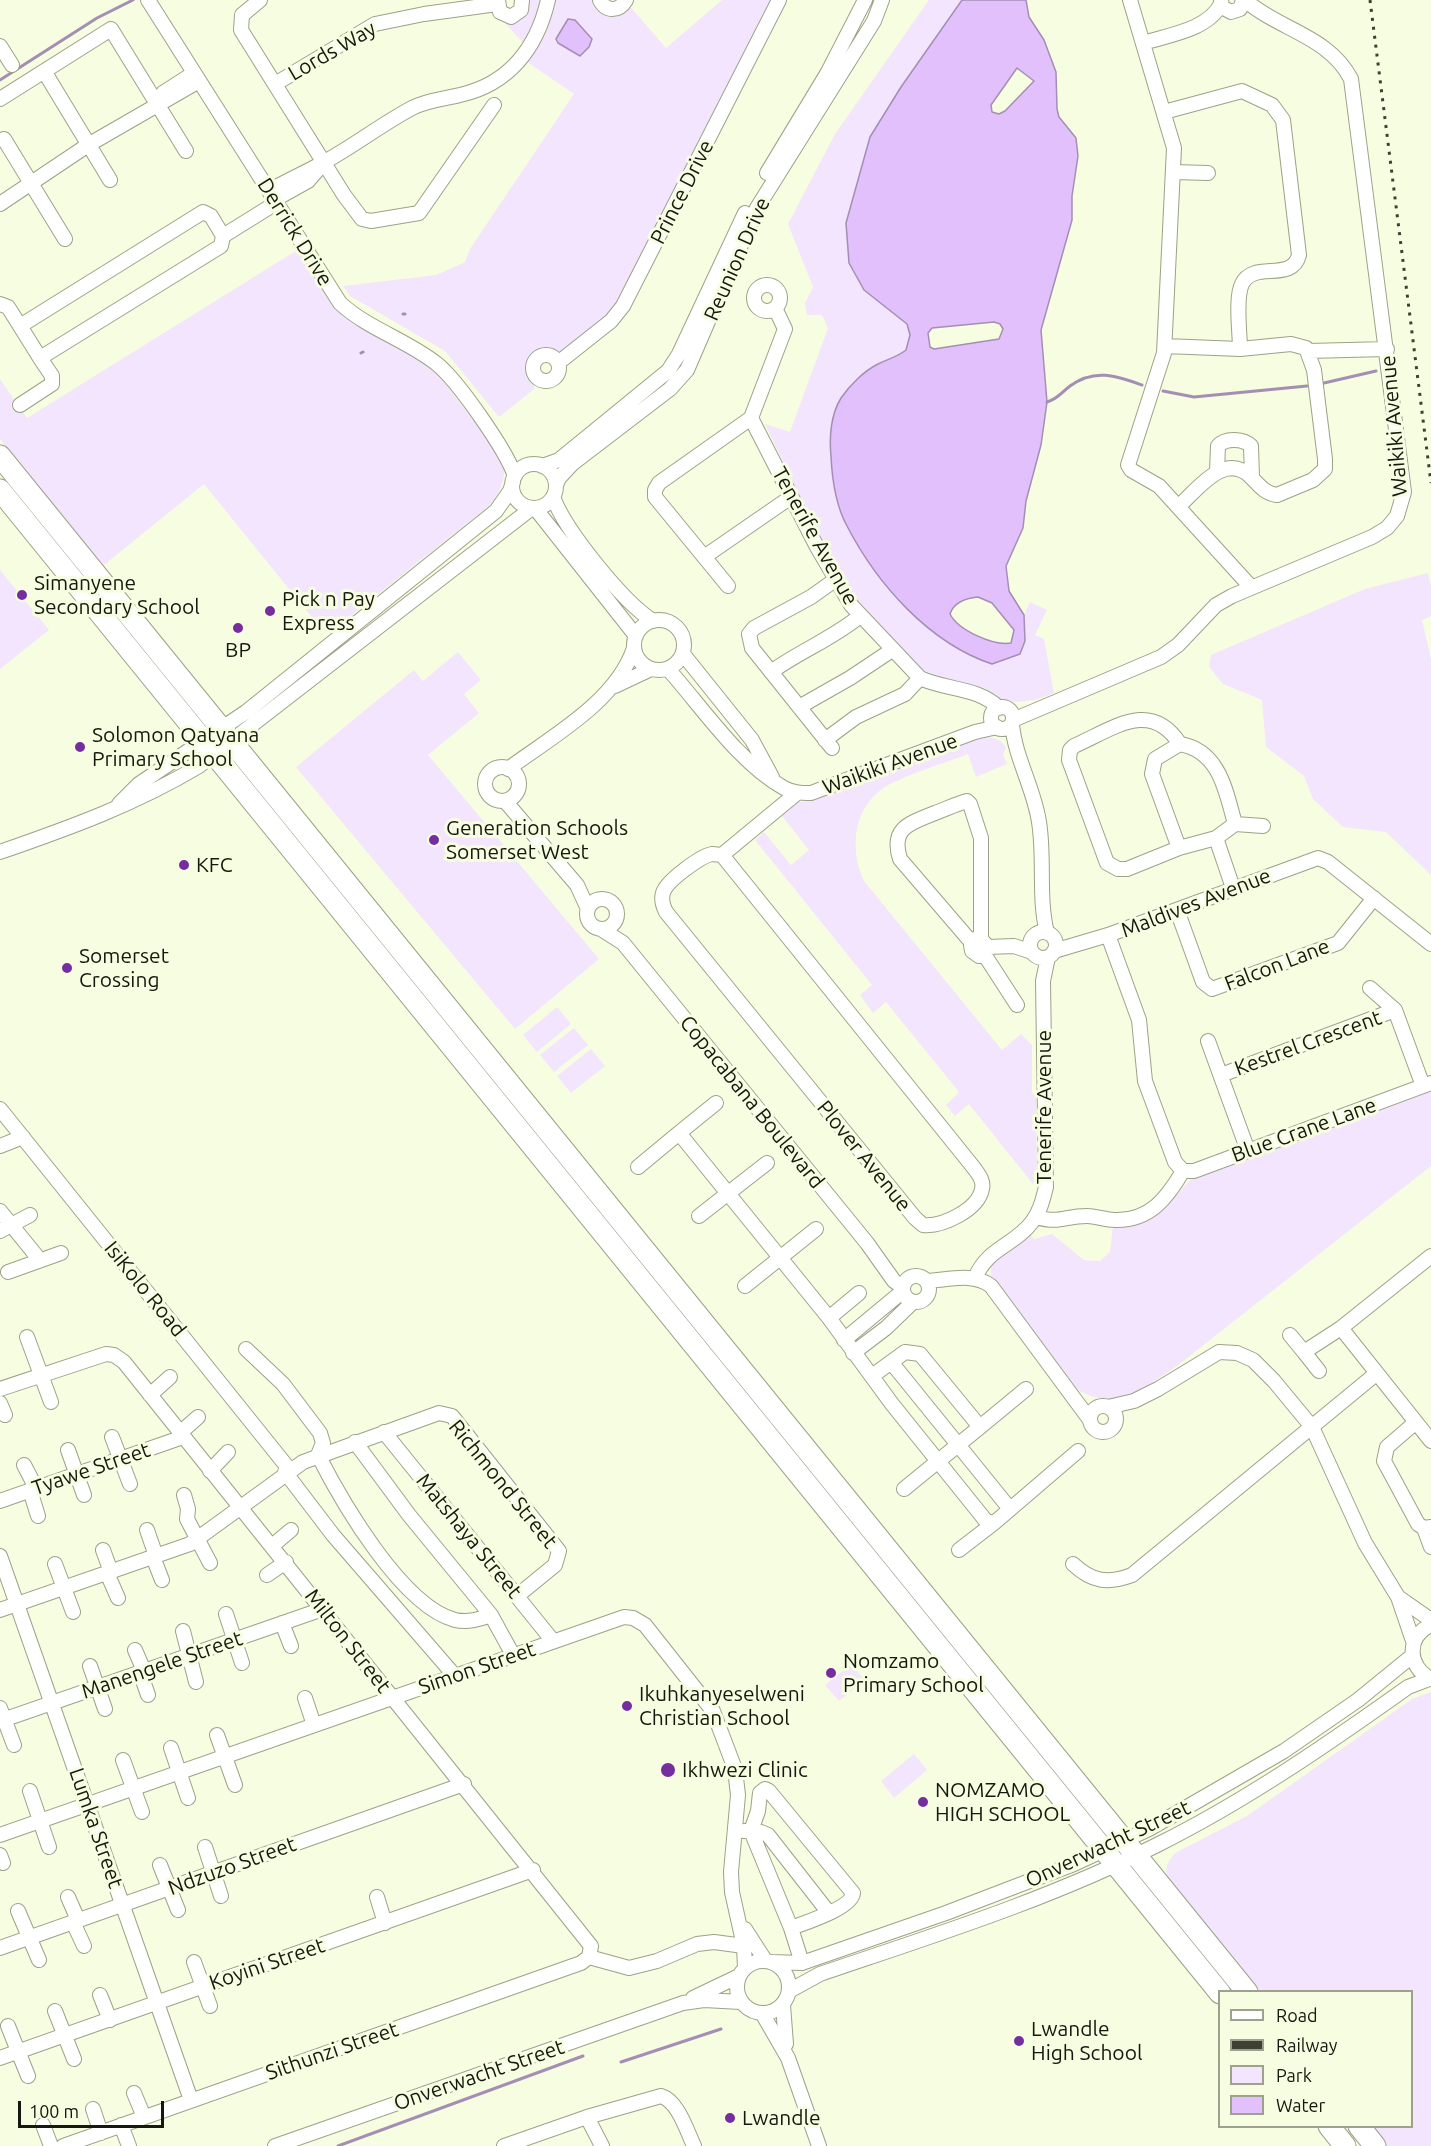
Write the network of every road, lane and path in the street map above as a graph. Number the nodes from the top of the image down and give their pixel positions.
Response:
1 (148, 0) edge
2 (260, 0) edge
3 (522, 0) edge
4 (548, 0) edge
5 (600, 0) edge
6 (626, 0) edge
7 (779, 0) edge
8 (865, 0) edge
9 (882, 0) edge
10 (1130, 0) edge
11 (497, 2) edge
12 (1234, 4) edge
13 (1143, 43) junction
14 (0, 45) edge
15 (12, 65) dead end
16 (44, 71) junction
17 (197, 77) junction
18 (274, 84) junction
19 (0, 99) edge
20 (156, 104) junction
21 (494, 105) dead end
22 (1164, 112) junction
23 (4, 139) dead end
24 (88, 145) junction
25 (186, 151) dead end
26 (324, 163) junction
27 (1173, 171) junction
28 (1208, 173) dead end
29 (110, 180) dead end
30 (30, 183) junction
31 (273, 198) junction
32 (0, 204) edge
33 (223, 236) junction
34 (65, 239) dead end
35 (0, 304) edge
36 (775, 308) dead end
37 (20, 326) junction
38 (1165, 346) junction
39 (1240, 349) junction
40 (1387, 349) junction
41 (1308, 351) junction
42 (40, 358) junction
43 (558, 363) dead end
44 (20, 405) dead end
45 (751, 418) junction
46 (484, 423) junction
47 (0, 456) edge
48 (536, 466) junction
49 (1217, 472) junction
50 (1252, 477) junction
51 (514, 479) junction
52 (0, 490) edge
53 (554, 491) junction
54 (791, 497) junction
55 (1179, 506) junction
56 (533, 508) junction
57 (704, 557) junction
58 (835, 580) junction
59 (728, 586) dead end
60 (1251, 587) junction
61 (860, 616) junction
62 (652, 621) junction
63 (635, 642) junction
64 (892, 650) junction
65 (683, 654) junction
66 (651, 669) junction
67 (668, 669) junction
68 (771, 672) junction
69 (920, 678) junction
70 (615, 686) junction
71 (799, 707) junction
72 (1002, 718) junction
73 (227, 736) junction
74 (1180, 744) junction
75 (209, 749) junction
76 (536, 751) junction
77 (507, 769) junction
78 (773, 779) junction
79 (517, 786) junction
80 (797, 793) junction
81 (505, 801) junction
82 (526, 823) junction
83 (1236, 824) junction
84 (1263, 826) dead end
85 (1216, 838) junction
86 (1179, 848) junction
87 (0, 852) edge
88 (722, 855) junction
89 (1233, 888) junction
90 (1374, 898) junction
91 (593, 905) junction
92 (1177, 910) junction
93 (615, 920) junction
94 (601, 929) junction
95 (1108, 935) junction
96 (623, 943) junction
97 (1431, 944) edge
98 (981, 946) junction
99 (1042, 946) junction
100 (1370, 988) dead end
101 (1017, 1005) dead end
102 (1395, 1010) junction
103 (1208, 1041) dead end
104 (1221, 1075) junction
105 (1427, 1084) edge
106 (716, 1102) dead end
107 (0, 1109) edge
108 (679, 1133) junction
109 (23, 1137) junction
110 (0, 1146) edge
111 (1248, 1151) junction
112 (767, 1163) dead end
113 (638, 1167) dead end
114 (1184, 1171) junction
115 (729, 1194) junction
116 (0, 1211) edge
117 (30, 1215) dead end
118 (699, 1216) dead end
119 (1036, 1216) junction
120 (6, 1229) edge
121 (816, 1229) dead end
122 (60, 1252) dead end
123 (1431, 1256) edge
124 (782, 1258) junction
125 (39, 1259) junction
126 (8, 1272) dead end
127 (975, 1278) junction
128 (905, 1285) junction
129 (745, 1286) dead end
130 (927, 1288) junction
131 (859, 1293) dead end
132 (913, 1302) junction
133 (829, 1318) junction
134 (1341, 1328) junction
135 (1290, 1335) dead end
136 (27, 1337) dead end
137 (844, 1340) junction
138 (246, 1349) dead end
139 (1304, 1352) junction
140 (853, 1353) junction
141 (891, 1362) junction
142 (1319, 1371) dead end
143 (1377, 1373) junction
144 (41, 1375) junction
145 (872, 1376) junction
146 (170, 1377) dead end
147 (0, 1389) edge
148 (1026, 1389) dead end
149 (1069, 1389) junction
150 (150, 1395) junction
151 (1134, 1401) junction
152 (51, 1402) dead end
153 (1104, 1407) junction
154 (198, 1417) dead end
155 (1090, 1420) junction
156 (1116, 1420) junction
157 (1416, 1422) junction
158 (980, 1427) junction
159 (1312, 1427) junction
160 (384, 1432) junction
161 (181, 1435) junction
162 (112, 1437) dead end
163 (1431, 1441) edge
164 (355, 1442) junction
165 (959, 1445) junction
166 (68, 1450) dead end
167 (1078, 1451) dead end
168 (228, 1452) dead end
169 (318, 1455) junction
170 (120, 1459) junction
171 (939, 1462) junction
172 (24, 1464) dead end
173 (210, 1471) junction
174 (287, 1471) junction
175 (76, 1474) junction
176 (130, 1484) dead end
177 (33, 1489) junction
178 (904, 1490) dead end
179 (84, 1495) dead end
180 (184, 1495) dead end
181 (0, 1500) edge
182 (240, 1507) junction
183 (1010, 1509) junction
184 (38, 1516) dead end
185 (994, 1523) junction
186 (1428, 1528) edge
187 (147, 1530) dead end
188 (291, 1530) dead end
189 (196, 1541) junction
190 (272, 1546) junction
191 (1431, 1547) edge
192 (103, 1550) dead end
193 (959, 1550) dead end
194 (0, 1556) edge
195 (155, 1556) junction
196 (286, 1562) junction
197 (210, 1563) dead end
198 (55, 1564) dead end
199 (1073, 1564) dead end
200 (109, 1572) junction
201 (267, 1575) dead end
202 (162, 1580) dead end
203 (63, 1588) junction
204 (517, 1596) junction
205 (1398, 1597) junction
206 (118, 1598) dead end
207 (17, 1605) junction
208 (323, 1609) junction
209 (0, 1610) edge
210 (73, 1612) dead end
211 (226, 1614) dead end
212 (491, 1615) junction
213 (1431, 1620) edge
214 (282, 1623) junction
215 (1431, 1626) edge
216 (183, 1631) dead end
217 (235, 1639) junction
218 (553, 1641) junction
219 (1413, 1641) junction
220 (291, 1646) dead end
221 (135, 1650) dead end
222 (190, 1655) junction
223 (513, 1655) junction
224 (1412, 1656) junction
225 (242, 1663) dead end
226 (90, 1666) dead end
227 (142, 1672) junction
228 (455, 1676) junction
229 (1430, 1679) edge
230 (196, 1682) dead end
231 (98, 1687) junction
232 (148, 1695) dead end
233 (304, 1698) dead end
234 (393, 1698) junction
235 (53, 1703) junction
236 (105, 1709) dead end
237 (2, 1716) edge
238 (314, 1725) junction
239 (218, 1735) dead end
240 (14, 1745) dead end
241 (171, 1748) dead end
242 (225, 1756) junction
243 (123, 1760) dead end
244 (180, 1772) junction
245 (464, 1784) junction
246 (236, 1785) dead end
247 (133, 1788) junction
248 (30, 1791) dead end
249 (188, 1798) dead end
250 (88, 1803) junction
251 (142, 1812) dead end
252 (41, 1820) junction
253 (734, 1831) junction
254 (751, 1832) junction
255 (0, 1835) edge
256 (50, 1847) dead end
257 (206, 1847) dead end
258 (1129, 1848) junction
259 (1108, 1858) junction
260 (160, 1865) dead end
261 (533, 1870) junction
262 (213, 1873) junction
263 (169, 1888) junction
264 (221, 1896) dead end
265 (68, 1897) dead end
266 (377, 1897) dead end
267 (122, 1905) junction
268 (178, 1910) dead end
269 (18, 1911) dead end
270 (829, 1913) junction
271 (76, 1921) junction
272 (741, 1922) junction
273 (385, 1923) junction
274 (791, 1928) junction
275 (31, 1937) junction
276 (84, 1946) dead end
277 (744, 1946) junction
278 (0, 1948) edge
279 (590, 1952) junction
280 (39, 1960) dead end
281 (768, 1961) junction
282 (194, 1962) dead end
283 (802, 1963) junction
284 (742, 1972) junction
285 (203, 1987) junction
286 (1245, 1990) edge
287 (789, 1991) junction
288 (1218, 1991) edge
289 (100, 1995) dead end
290 (741, 2002) junction
291 (157, 2003) junction
292 (683, 2003) junction
293 (783, 2005) junction
294 (210, 2006) dead end
295 (55, 2012) dead end
296 (762, 2013) junction
297 (110, 2020) junction
298 (8, 2026) dead end
299 (66, 2035) junction
300 (17, 2052) junction
301 (0, 2058) edge
302 (788, 2058) junction
303 (74, 2059) dead end
304 (28, 2076) dead end
305 (134, 2093) dead end
306 (191, 2100) junction
307 (93, 2109) dead end
308 (144, 2117) junction
309 (587, 2117) junction
310 (43, 2125) dead end
311 (121, 2126) junction
312 (1330, 2128) edge
313 (1360, 2128) edge
314 (101, 2133) junction
315 (78, 2144) edge
316 (51, 2146) edge
317 (63, 2146) edge
318 (129, 2146) edge
319 (275, 2146) edge
320 (504, 2146) edge
321 (602, 2146) edge
322 (694, 2146) edge
323 (819, 2146) edge
324 (1345, 2146) edge
325 (1375, 2146) edge

1 - 17 street, Derrick Drive
2 - 18 street
3 - 11 street, Lords Way
4 - 26 street
5 - 6 street
7 - 43 street, Prince Drive
8 - 48 street, Reunion Drive
9 - 53 street, Reunion Drive
10 - 13 street
11 - 18 street, Lords Way
12 - 13 street
12 - 40 street, Waikiki Avenue
13 - 22 street
14 - 15 street
16 - 19 street
16 - 20 street
16 - 24 street
17 - 20 street
17 - 31 street, Derrick Drive
18 - 26 street
20 - 24 street
20 - 25 street
21 - 26 street
22 - 27 street
22 - 39 street
23 - 30 street
24 - 29 street
24 - 30 street
26 - 31 street
27 - 28 street
27 - 38 street
30 - 32 street
30 - 34 street
31 - 33 street
31 - 46 street, Derrick Drive
33 - 37 street
33 - 42 street
35 - 37 street
36 - 45 street
37 - 42 street
38 - 39 street
38 - 55 street
39 - 41 street
40 - 41 street
40 - 60 street, Waikiki Avenue
41 - 50 street
42 - 44 street
45 - 54 street, Tenerife Avenue
45 - 57 street
46 - 48 street, Derrick Drive
46 - 51 street, Derrick Drive
47 - 73 highway
48 - 51 street
48 - 53 street
49 - 50 street
49 - 50 street
49 - 55 street
51 - 56 street
51 - 73 street
52 - 75 highway
53 - 56 street
53 - 62 street
54 - 57 street
54 - 58 street, Tenerife Avenue
55 - 60 street
56 - 63 street
56 - 73 street
57 - 59 street
58 - 61 street, Tenerife Avenue
58 - 68 street
60 - 72 street, Waikiki Avenue
61 - 64 street, Tenerife Avenue
61 - 68 street
62 - 63 street
62 - 65 street
63 - 66 street
63 - 70 street
64 - 69 street, Tenerife Avenue
64 - 71 street
65 - 67 street
65 - 78 street
66 - 67 street
66 - 70 street
67 - 78 street, Waikiki Avenue
68 - 71 street
69 - 71 street
69 - 72 street, Tenerife Avenue
70 - 76 street
72 - 80 street, Waikiki Avenue
72 - 99 street, Tenerife Avenue
73 - 75 street
73 - 258 highway
74 - 83 street
74 - 86 street
74 - 86 street
75 - 87 street
75 - 259 highway
76 - 77 street
76 - 79 street
77 - 79 street
77 - 81 street
78 - 80 street, Waikiki Avenue
79 - 81 street
79 - 82 street
80 - 88 street, Plover Avenue
81 - 82 street
82 - 91 street
83 - 84 street
83 - 85 street
85 - 86 street
85 - 89 street
88 - 88 street, Plover Avenue
89 - 90 street, Maldives Avenue
89 - 92 street, Maldives Avenue
90 - 92 street, Falcon Lane
90 - 97 street
91 - 93 street
91 - 94 street
92 - 95 street, Maldives Avenue
93 - 94 street
93 - 96 street, Copacabana Boulevard
94 - 96 street, Copacabana Boulevard
95 - 99 street, Maldives Avenue
95 - 114 street
96 - 128 street, Copacabana Boulevard
98 - 98 street
98 - 99 street
98 - 101 street
99 - 119 street, Tenerife Avenue
100 - 102 street, Kestrel Crescent
102 - 104 street, Kestrel Crescent
102 - 105 street, Kestrel Crescent
103 - 104 street, Kestrel Crescent
104 - 111 street, Kestrel Crescent
105 - 111 street, Blue Crane Lane
106 - 108 street, Copacabana Boulevard
107 - 109 street, IsiKolo Road
108 - 113 street, Copacabana Boulevard
108 - 115 street
109 - 110 street
109 - 174 street, IsiKolo Road
111 - 114 street, Blue Crane Lane
112 - 115 street
114 - 119 street
115 - 118 street
115 - 124 street
116 - 120 street
117 - 120 street
119 - 127 street, Tenerife Avenue
120 - 125 street
121 - 124 street
122 - 125 street
123 - 134 street
124 - 129 street
124 - 133 street
125 - 126 street
127 - 130 street
127 - 149 street
128 - 130 street
128 - 132 street
128 - 137 street
130 - 132 street
131 - 133 street
132 - 140 street
133 - 137 street
134 - 139 street
134 - 143 street
135 - 139 street
136 - 144 street
137 - 140 street
138 - 169 street
139 - 142 street
140 - 145 street
141 - 145 street
141 - 158 street
141 - 165 street
143 - 157 street
143 - 159 street
144 - 147 street
144 - 150 street, Milton Street
144 - 152 street
145 - 171 street
146 - 150 street
148 - 158 street
149 - 153 street
149 - 155 street
150 - 161 street, Milton Street
151 - 153 street
151 - 156 street
151 - 159 street
153 - 155 street
153 - 156 street
154 - 161 street
155 - 156 street
157 - 163 street
157 - 186 street
158 - 165 street
159 - 199 street
159 - 205 street
160 - 164 street, Richmond Street
160 - 204 street, Matshaya Street
160 - 204 street, Richmond Street
161 - 170 street, Tyawe Street
161 - 173 street, Milton Street
162 - 170 street
164 - 169 street, Richmond Street
164 - 212 street
165 - 171 street
165 - 183 street
166 - 175 street
167 - 183 street
168 - 173 street
169 - 174 street, Richmond Street
169 - 212 street
170 - 175 street, Tyawe Street
170 - 176 street
171 - 178 street
171 - 185 street
172 - 177 street
173 - 182 street, Milton Street
174 - 182 street, Richmond Street
174 - 228 street, IsiKolo Road
175 - 177 street, Tyawe Street
175 - 179 street
177 - 181 street, Tyawe Street
177 - 184 street
180 - 189 street
182 - 189 street, Richmond Street
182 - 190 street, Milton Street
183 - 185 street
185 - 193 street
186 - 191 street
187 - 195 street
188 - 190 street
189 - 195 street, Richmond Street
189 - 197 street
190 - 196 street, Milton Street
192 - 200 street
194 - 207 street, Lumka Street
195 - 200 street, Richmond Street
195 - 202 street
196 - 201 street
196 - 208 street, Milton Street
198 - 203 street
200 - 203 street, Richmond Street
200 - 206 street
203 - 207 street, Richmond Street
203 - 210 street
204 - 218 street, Matshaya Street
205 - 213 street
205 - 219 street
207 - 209 street, Richmond Street
207 - 235 street, Lumka Street
208 - 214 street, Manengele Street
208 - 234 street, Milton Street
211 - 217 street
212 - 223 street
214 - 217 street, Manengele Street
214 - 220 street
215 - 219 street
216 - 222 street
217 - 222 street, Manengele Street
217 - 225 street
218 - 223 street, Simon Street
218 - 253 street, Simon Street
219 - 224 street
221 - 227 street
222 - 227 street, Manengele Street
222 - 230 street
223 - 228 street, Simon Street
224 - 229 street
224 - 258 street, Onverwacht Street
226 - 231 street
227 - 231 street, Manengele Street
227 - 232 street
228 - 234 street, Simon Street
229 - 258 street, Onverwacht Street
231 - 235 street, Manengele Street
231 - 236 street
233 - 238 street
234 - 238 street, Simon Street
234 - 245 street, Milton Street
235 - 237 street, Manengele Street
235 - 250 street, Lumka Street
237 - 240 street
238 - 242 street, Simon Street
239 - 242 street
241 - 244 street
242 - 244 street, Simon Street
242 - 246 street
243 - 247 street
244 - 247 street, Simon Street
244 - 249 street
245 - 261 street, Milton Street
245 - 262 street, Ndzuzo Street
247 - 250 street, Simon Street
247 - 251 street
248 - 252 street
250 - 252 street, Simon Street
250 - 267 street, Lumka Street
252 - 255 street, Simon Street
252 - 256 street
253 - 254 street
253 - 272 street, Simon Street
254 - 270 street
254 - 270 street
254 - 274 street
257 - 262 street
258 - 259 street, Onverwacht Street
258 - 286 highway
259 - 283 street, Onverwacht Street
259 - 287 street, Onverwacht Street
259 - 288 highway
260 - 263 street
261 - 273 street, Koyini Street
261 - 279 street, Milton Street
262 - 263 street, Ndzuzo Street
262 - 264 street
263 - 267 street, Ndzuzo Street
263 - 268 street
265 - 271 street
266 - 273 street
267 - 271 street, Ndzuzo Street
267 - 291 street, Lumka Street
269 - 275 street
270 - 274 street
271 - 275 street, Ndzuzo Street
271 - 276 street
272 - 277 street, Simon Street
272 - 281 street, Simon Street
273 - 285 street, Koyini Street
274 - 283 street
275 - 278 street, Ndzuzo Street
275 - 280 street
277 - 279 street
277 - 284 street, Simon Street
279 - 306 street, Sithunzi Street
281 - 283 street, Onverwacht Street
281 - 284 street
281 - 287 street
282 - 285 street
284 - 290 street
284 - 292 street, Onverwacht Street
285 - 291 street, Koyini Street
285 - 294 street
287 - 293 street
289 - 297 street
290 - 292 street, Onverwacht Street
290 - 296 street
291 - 297 street, Koyini Street
291 - 306 street, Lumka Street
292 - 319 street, Onverwacht Street
293 - 296 street
293 - 302 street
295 - 299 street
296 - 302 street
297 - 299 street, Koyini Street
298 - 300 street
299 - 300 street, Koyini Street
299 - 303 street
300 - 301 street, Koyini Street
300 - 304 street
302 - 323 street
305 - 308 street
306 - 308 street, Sithunzi Street
307 - 314 street
308 - 311 street, Sithunzi Street
309 - 320 street
309 - 321 street
309 - 322 street
310 - 316 street
311 - 314 street, Sithunzi Street
311 - 318 street
312 - 324 highway
313 - 325 highway
314 - 315 street, Sithunzi Street
315 - 317 street, Sithunzi Street

